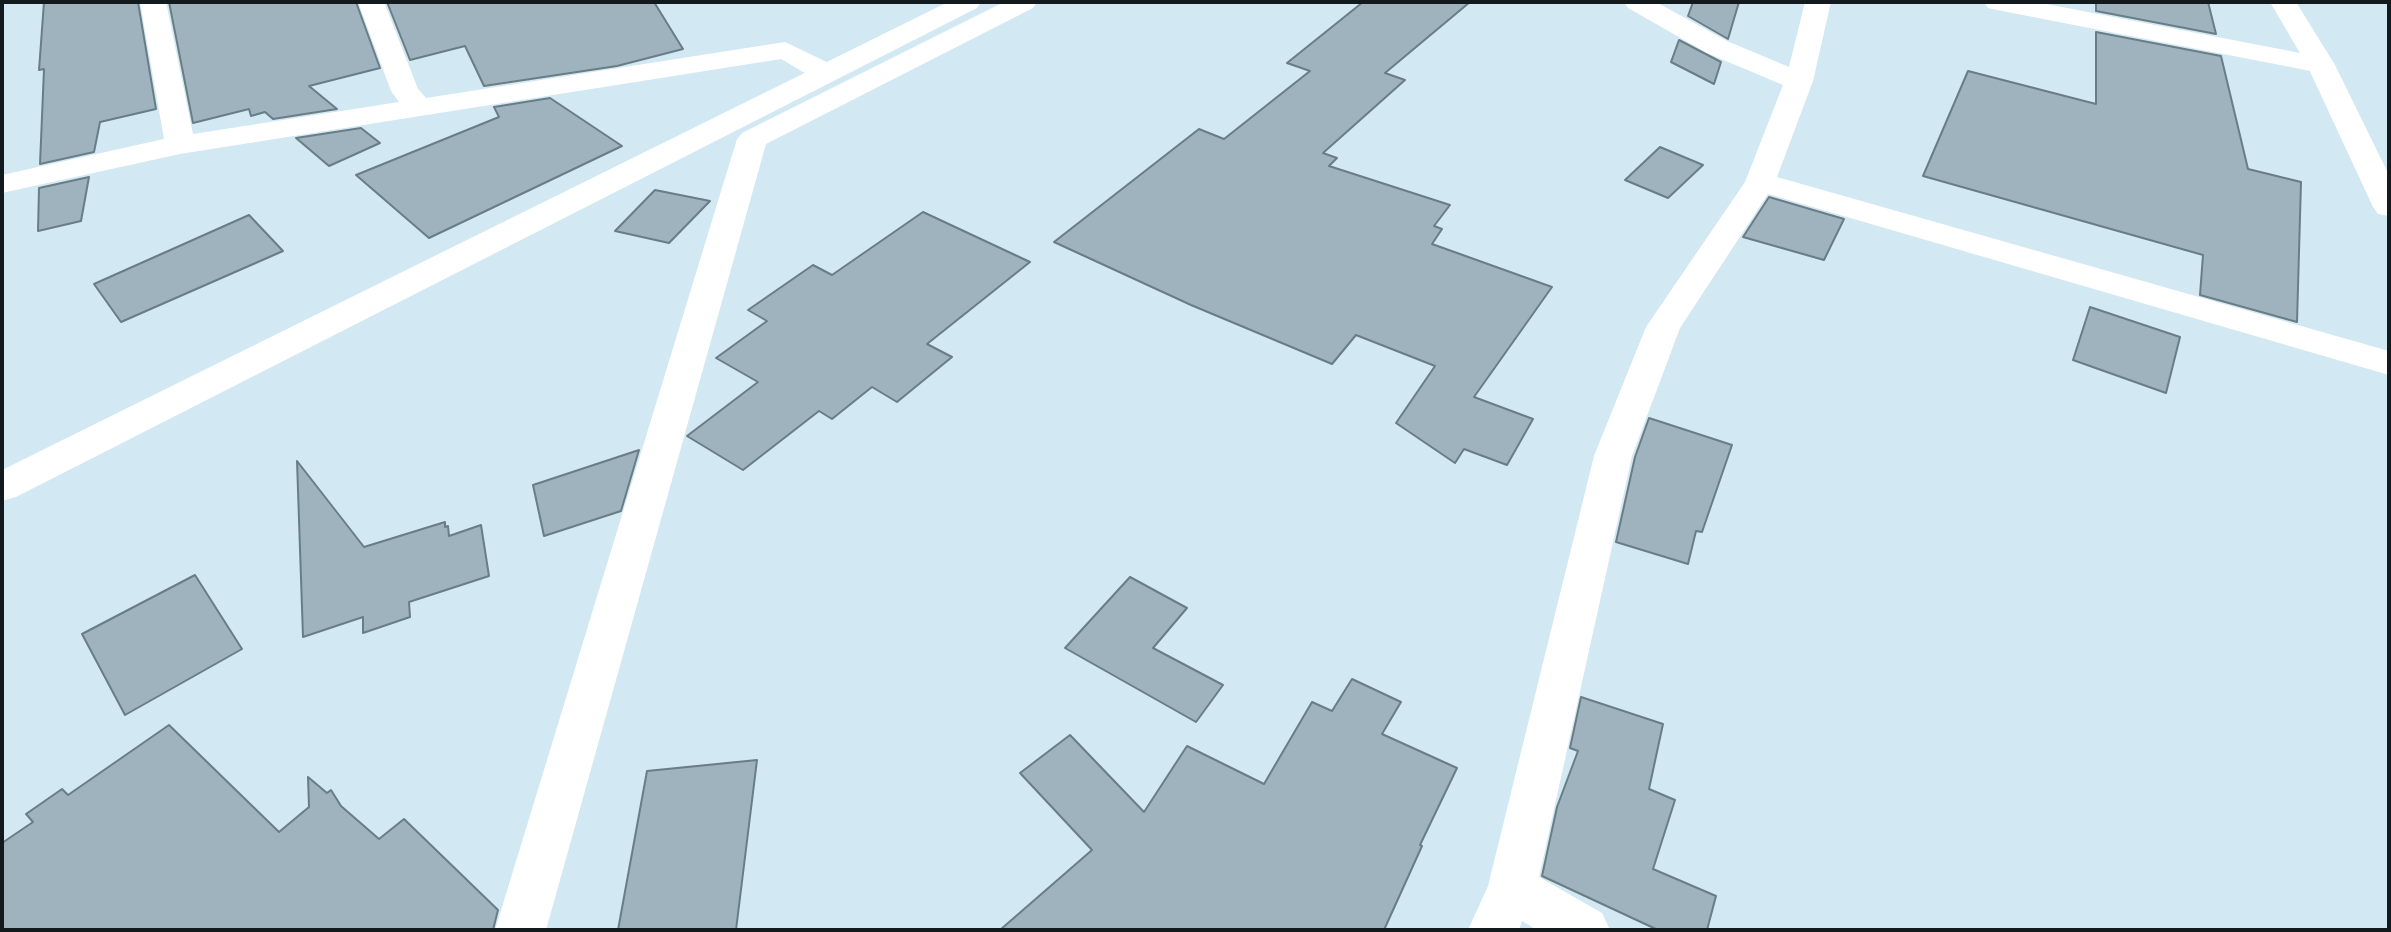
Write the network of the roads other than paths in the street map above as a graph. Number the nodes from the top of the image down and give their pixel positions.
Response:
1 (153, 2) edge
2 (370, 2) edge
3 (968, 2) edge
4 (1024, 2) edge
5 (1637, 2) edge
6 (1818, 2) edge
7 (1997, 2) edge
8 (2283, 2) edge
9 (2321, 65) junction
10 (825, 72) junction
11 (1799, 81) junction
12 (418, 106) junction
13 (180, 145) junction
14 (1760, 182) junction
15 (2, 184) edge
16 (2389, 207) edge
17 (2389, 363) edge
18 (2, 487) edge
19 (1502, 909) edge
20 (520, 930) edge
21 (1584, 930) edge

1 - 13 street
2 - 12 street
3 - 10 street
4 - 20 street
5 - 11 street
6 - 11 street
7 - 9 street
8 - 9 street
9 - 16 street
10 - 12 street
10 - 18 street
11 - 14 street
12 - 13 street
13 - 15 street
14 - 17 street
14 - 19 street
19 - 21 street

